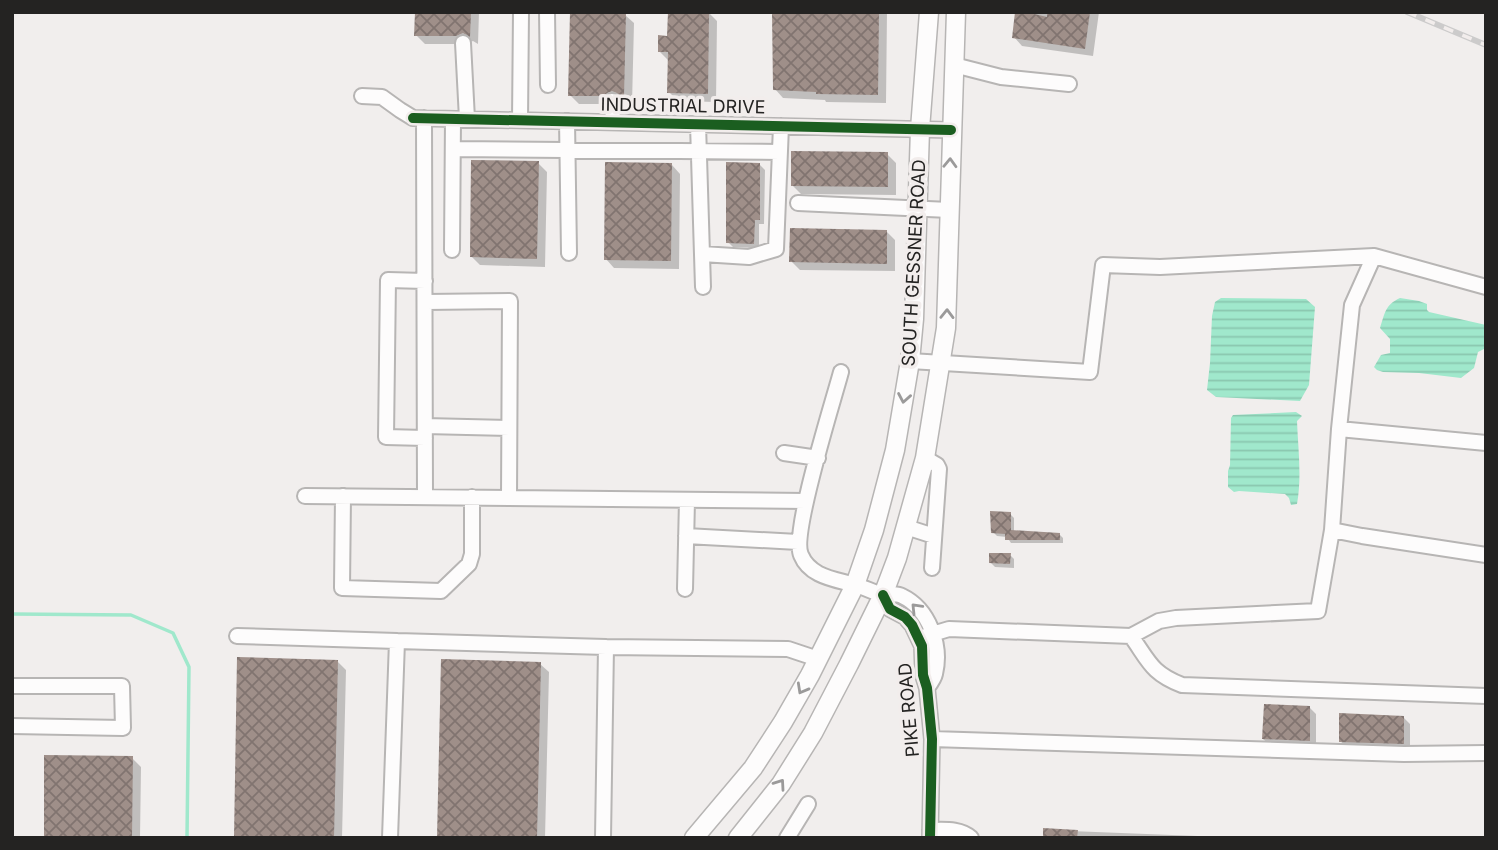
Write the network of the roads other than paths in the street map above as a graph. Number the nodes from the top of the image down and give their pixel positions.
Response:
1 (520, 12) edge
2 (547, 12) edge
3 (929, 12) edge
4 (956, 12) edge
5 (463, 43) dead end
6 (926, 61) junction
7 (954, 65) junction
8 (1069, 84) dead end
9 (548, 85) dead end
10 (362, 96) dead end
11 (612, 101) dead end
12 (419, 118) junction
13 (460, 119) junction
14 (520, 120) junction
15 (567, 121) junction
16 (613, 122) junction
17 (698, 124) junction
18 (781, 126) junction
19 (920, 129) junction
20 (951, 130) junction
21 (454, 149) junction
22 (568, 150) junction
23 (699, 151) junction
24 (780, 152) junction
25 (798, 203) dead end
26 (919, 208) junction
27 (949, 210) junction
28 (452, 250) dead end
29 (569, 253) dead end
30 (702, 254) junction
31 (1374, 256) junction
32 (425, 281) junction
33 (703, 287) dead end
34 (1486, 287) edge
35 (426, 302) junction
36 (910, 361) junction
37 (941, 363) junction
38 (841, 372) dead end
39 (509, 428) junction
40 (1339, 429) junction
41 (425, 432) junction
42 (1486, 443) edge
43 (895, 450) junction
44 (784, 453) dead end
45 (817, 458) junction
46 (925, 458) junction
47 (305, 496) dead end
48 (343, 496) junction
49 (425, 497) junction
50 (472, 497) junction
51 (509, 498) junction
52 (687, 500) junction
53 (806, 501) junction
54 (906, 527) junction
55 (1332, 530) junction
56 (686, 536) junction
57 (934, 536) junction
58 (798, 542) junction
59 (1486, 555) edge
60 (932, 568) dead end
61 (855, 585) junction
62 (685, 589) dead end
63 (883, 595) junction
64 (237, 636) dead end
65 (926, 636) junction
66 (1131, 636) junction
67 (397, 641) junction
68 (606, 647) junction
69 (818, 659) junction
70 (12, 686) edge
71 (1486, 696) edge
72 (12, 726) edge
73 (932, 739) junction
74 (1486, 753) edge
75 (808, 804) dead end
76 (930, 834) edge
77 (390, 838) edge
78 (603, 838) edge
79 (694, 838) edge
80 (738, 838) edge
81 (787, 838) edge
82 (971, 838) edge

1 - 14 street
2 - 9 street
3 - 6 main road, SOUTH GESSNER ROAD
4 - 7 main road, SOUTH GESSNER ROAD
5 - 13 street
6 - 7 main road
6 - 19 main road, SOUTH GESSNER ROAD
7 - 8 street
7 - 20 main road, SOUTH GESSNER ROAD
10 - 12 street
11 - 16 street
12 - 13 street, INDUSTRIAL DRIVE
12 - 32 street
13 - 14 street, INDUSTRIAL DRIVE
13 - 21 street
14 - 15 street, INDUSTRIAL DRIVE
15 - 16 street, INDUSTRIAL DRIVE
15 - 22 street
16 - 17 street, INDUSTRIAL DRIVE
17 - 18 street, INDUSTRIAL DRIVE
17 - 23 street
18 - 19 street, INDUSTRIAL DRIVE
18 - 24 street
19 - 20 street, INDUSTRIAL DRIVE
19 - 26 main road, SOUTH GESSNER ROAD
27 -> 20 main road, SOUTH GESSNER ROAD
21 - 22 street
21 - 28 street
22 - 23 street
22 - 29 street
23 - 24 street
23 - 30 street
24 - 30 street
25 - 26 street
26 - 27 street
26 - 36 main road, SOUTH GESSNER ROAD
37 -> 27 main road, SOUTH GESSNER ROAD
30 - 33 street
31 - 34 street
31 - 37 street
31 - 40 street
32 - 35 street
32 - 41 street
35 - 39 street
35 - 41 street
36 - 37 street
36 -> 43 main road, SOUTH GESSNER ROAD
37 - 46 main road, SOUTH GESSNER ROAD
38 - 45 street
39 - 41 street
39 - 51 street
40 - 42 street
40 - 55 street
41 - 49 street
43 - 46 main road
43 - 61 main road, SOUTH GESSNER ROAD
44 - 45 street
45 - 53 street
46 - 54 main road, SOUTH GESSNER ROAD
46 - 57 street
47 - 48 street
48 - 49 street
48 - 50 street
49 - 50 street
50 - 51 street
51 - 52 street
52 - 53 street
52 - 56 street
53 - 58 street
54 - 57 street
54 - 63 main road, SOUTH GESSNER ROAD
55 - 59 street
55 - 66 street
56 - 58 street
56 - 62 street
57 - 60 street
58 - 61 street, PIKE ROAD
61 - 63 street, PIKE ROAD
61 - 69 main road, SOUTH GESSNER ROAD
63 - 65 street, PIKE ROAD
80 -> 63 main road, SOUTH GESSNER ROAD
64 - 67 street
65 - 66 street
65 - 73 street, PIKE ROAD
66 - 71 street
67 - 68 street
67 - 77 street
68 - 69 street
68 - 78 street
69 -> 79 main road, SOUTH GESSNER ROAD
70 - 72 street
73 - 74 street
73 - 76 street, PIKE ROAD
75 - 81 street
76 - 82 street

